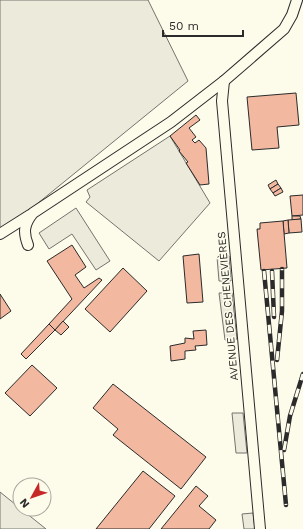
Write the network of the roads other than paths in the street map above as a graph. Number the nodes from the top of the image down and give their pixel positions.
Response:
1 (297, 0) edge
2 (224, 81) junction
3 (33, 213) junction
4 (0, 234) edge
5 (28, 245) dead end
6 (260, 529) edge

1 - 2 street
2 - 3 street
2 - 6 street, AVENUE DES CHENEVIÈRES
3 - 4 street
3 - 5 street

